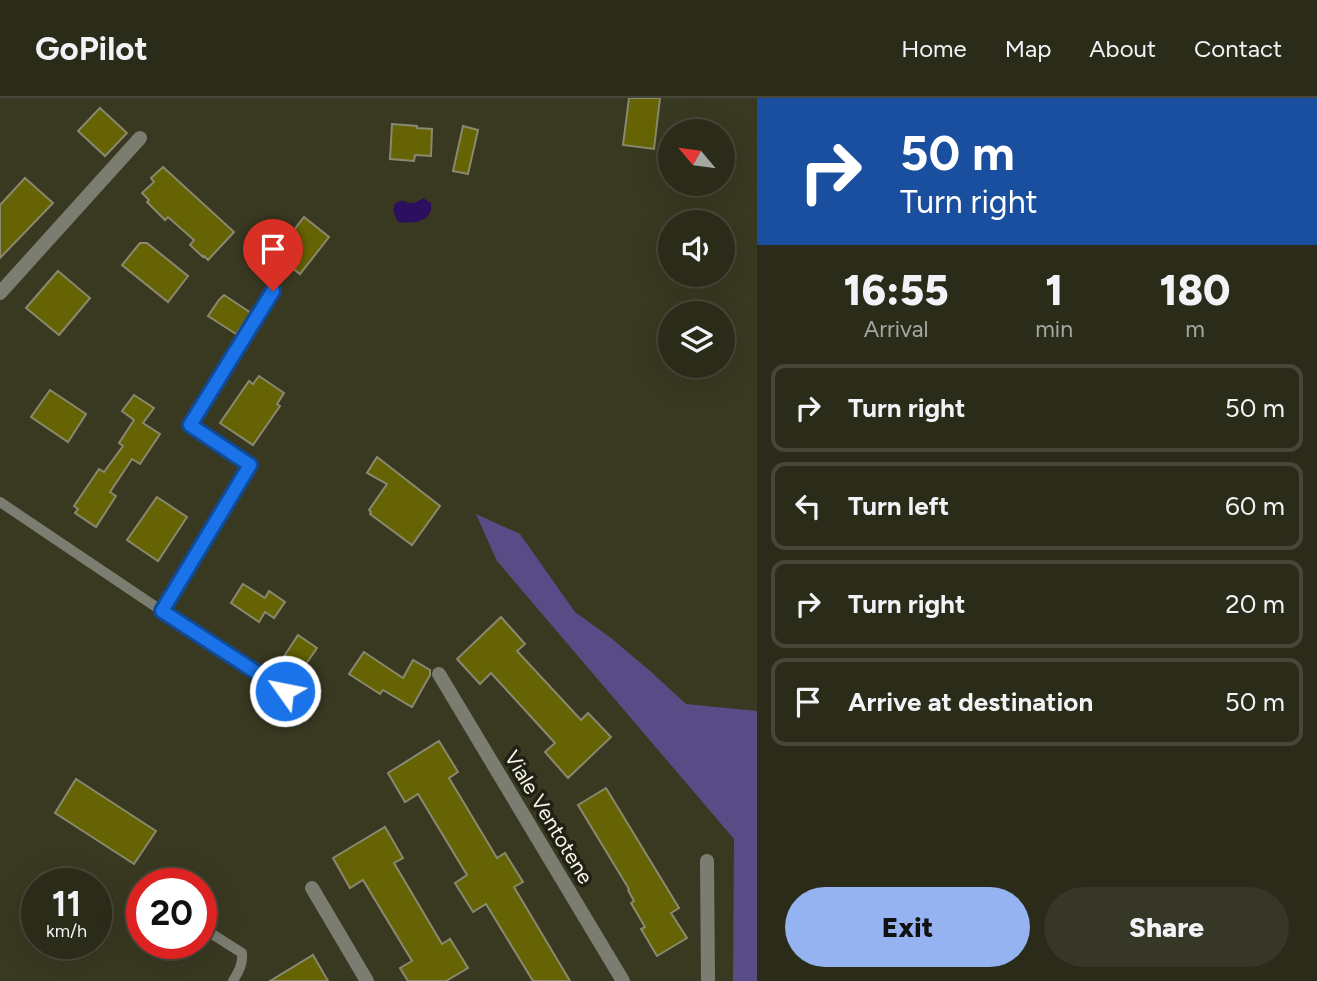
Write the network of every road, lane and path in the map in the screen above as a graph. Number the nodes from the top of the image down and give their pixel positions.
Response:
1 (140, 138) dead end
2 (273, 291) dead end
3 (0, 293) edge
4 (0, 502) edge
5 (162, 611) junction
6 (439, 674) dead end
7 (285, 691) dead end
8 (707, 861) dead end
9 (312, 888) dead end
10 (217, 937) edge
11 (233, 981) edge
12 (367, 981) edge
13 (623, 981) edge
14 (708, 981) edge

1 - 3 street
2 - 5 lane
4 - 5 lane
5 - 7 lane
6 - 13 street, Viale Ventotene
8 - 14 street
9 - 12 street
10 - 11 lane

